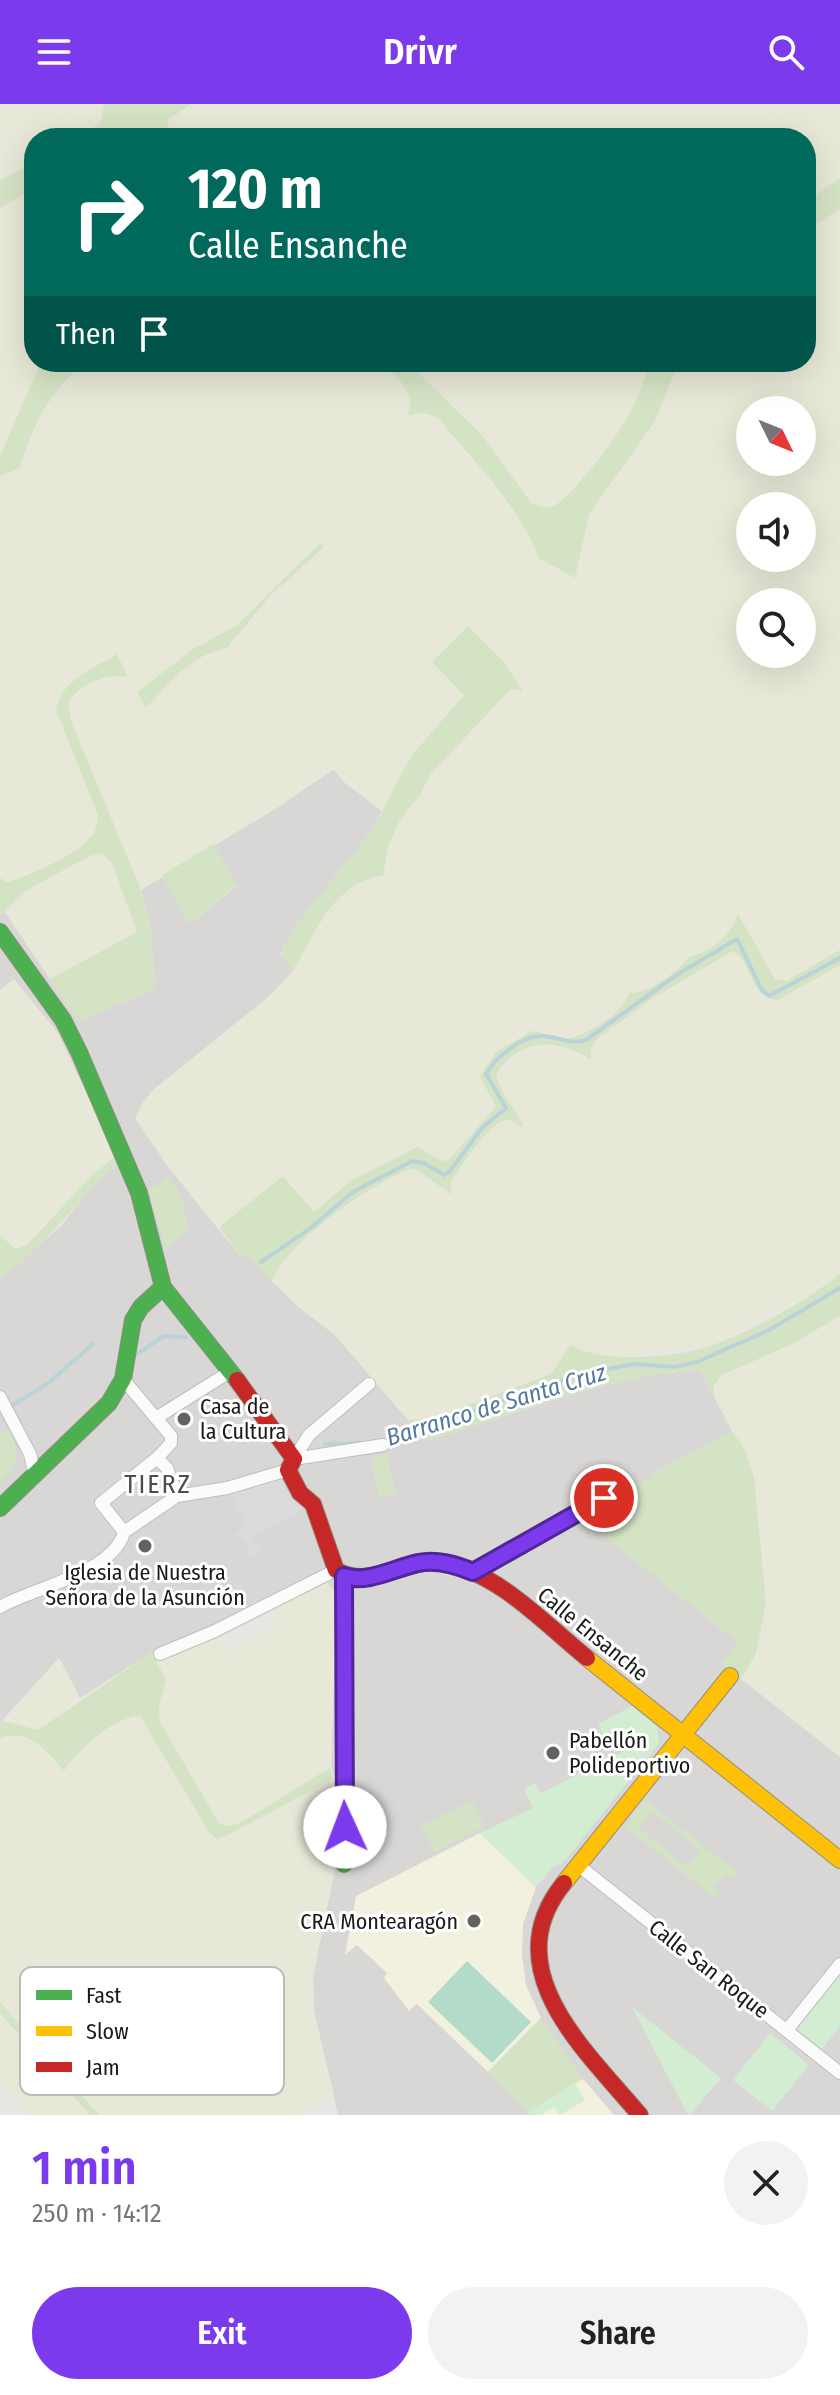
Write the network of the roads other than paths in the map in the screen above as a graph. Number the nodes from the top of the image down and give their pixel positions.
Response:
1 (0, 932) edge
2 (163, 1287) junction
3 (231, 1371) junction
4 (123, 1379) junction
5 (369, 1384) dead end
6 (0, 1397) edge
7 (156, 1418) junction
8 (383, 1445) dead end
9 (157, 1458) junction
10 (291, 1465) junction
11 (35, 1475) junction
12 (177, 1496) junction
13 (604, 1498) dead end
14 (0, 1508) edge
15 (123, 1536) junction
16 (473, 1572) junction
17 (340, 1573) junction
18 (0, 1605) edge
19 (160, 1654) dead end
20 (730, 1676) dead end
21 (681, 1735) junction
22 (840, 1860) edge
23 (344, 1864) dead end
24 (578, 1865) junction
25 (840, 1964) edge
26 (787, 2030) junction
27 (840, 2073) edge
28 (640, 2115) edge

1 - 2 street
2 - 3 street
2 - 4 street
3 - 7 street
3 - 10 street
4 - 7 street
4 - 11 street
5 - 10 street
6 - 11 street
7 - 9 street
8 - 10 street
9 - 12 street
9 - 15 street
10 - 12 street
10 - 17 street
11 - 14 street
12 - 15 street
13 - 16 street
15 - 18 street
16 - 17 street, Calle Ensanche
16 - 21 street, Calle Ensanche
17 - 19 street
17 - 23 street
20 - 21 street
21 - 22 street, Calle Ensanche
21 - 24 street
24 - 26 street, Calle San Roque
24 - 28 street
25 - 26 street
26 - 27 street, Calle San Roque

